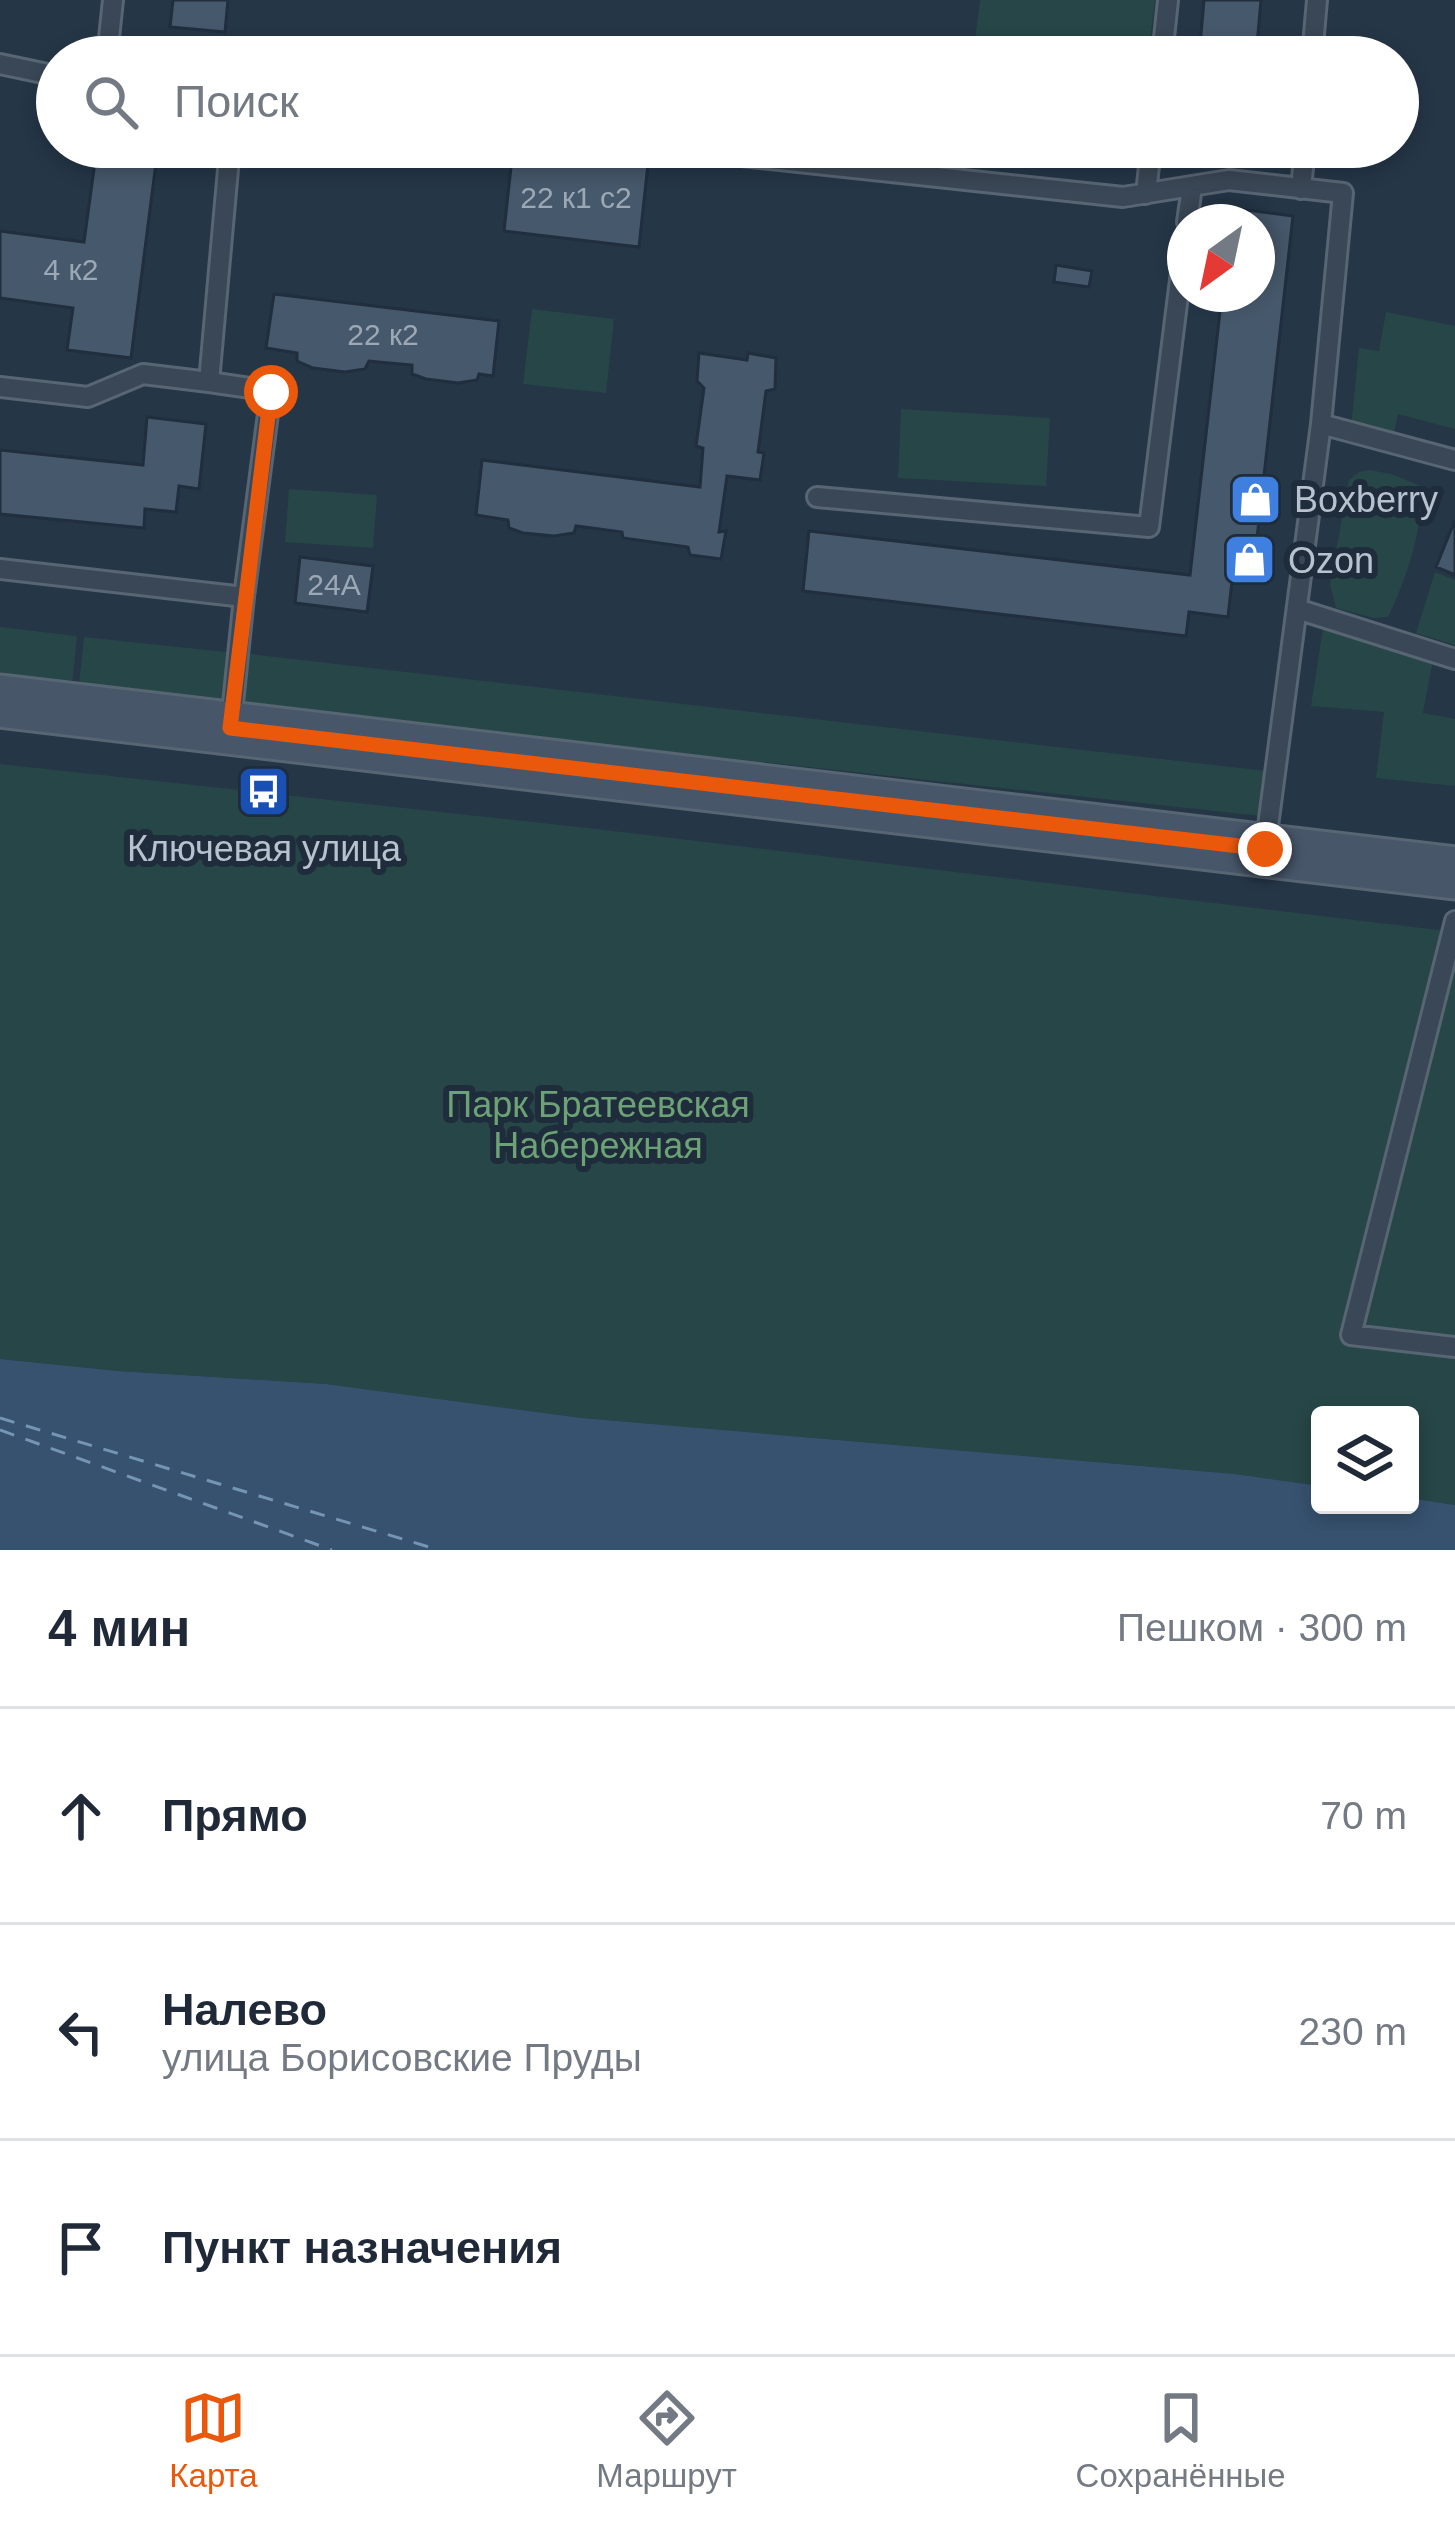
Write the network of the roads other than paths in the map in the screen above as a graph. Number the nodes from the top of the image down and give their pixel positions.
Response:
1 (113, 0) edge
2 (1168, 0) edge
3 (1317, 0) edge
4 (109, 36) edge
5 (1164, 36) edge
6 (1314, 36) edge
7 (0, 64) edge
8 (36, 72) edge
9 (228, 168) edge
10 (853, 168) edge
11 (1149, 168) edge
12 (1303, 168) edge
13 (1192, 187) junction
14 (1301, 189) junction
15 (1146, 194) junction
16 (1190, 204) edge
17 (1176, 312) edge
18 (209, 382) junction
19 (0, 387) edge
20 (1321, 424) junction
21 (1455, 460) edge
22 (817, 497) dead end
23 (0, 569) edge
24 (244, 597) junction
25 (1297, 609) junction
26 (1455, 659) edge
27 (0, 701) edge
28 (230, 728) junction
29 (1265, 849) junction
30 (1455, 873) edge
31 (1455, 920) edge
32 (1455, 1347) edge

1 - 4 lane
2 - 5 lane
3 - 6 lane
7 - 8 lane
9 - 18 lane
10 - 15 lane
11 - 15 lane
12 - 14 lane
13 - 14 lane
13 - 15 lane
13 - 16 lane
14 - 20 lane
17 - 22 lane
18 - 19 lane
18 - 24 lane
20 - 21 lane
20 - 25 lane
23 - 24 lane
24 - 28 lane
25 - 26 lane
25 - 29 lane
27 - 28 street
28 - 29 street
29 - 30 street
31 - 32 lane

